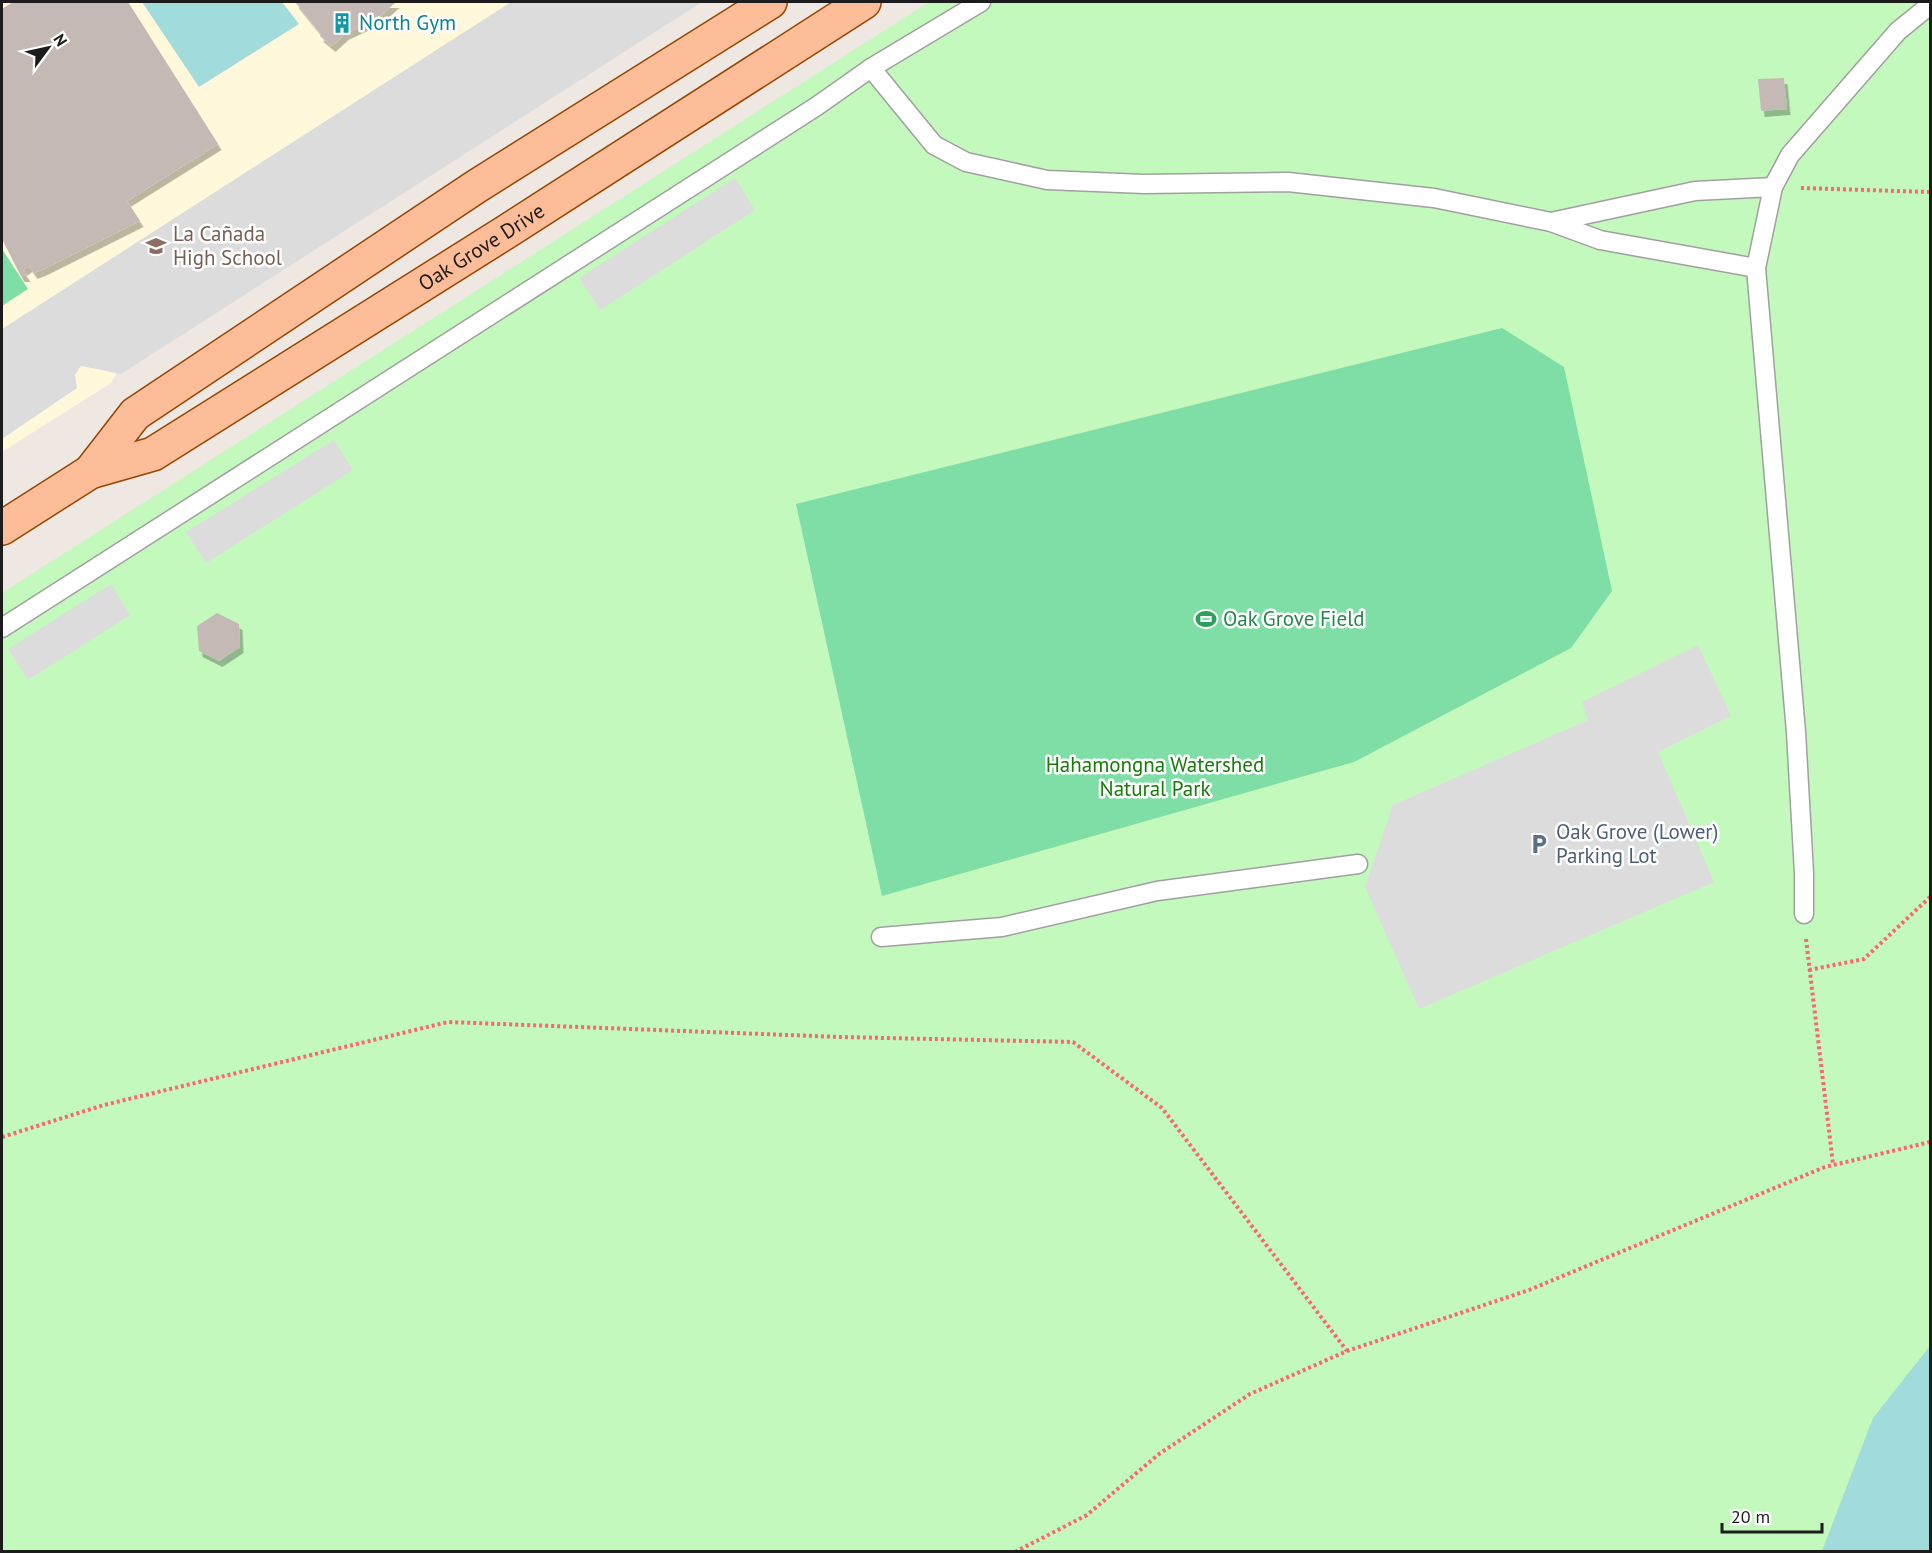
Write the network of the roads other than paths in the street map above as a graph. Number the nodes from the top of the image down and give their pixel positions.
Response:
1 (770, 2) edge
2 (864, 2) edge
3 (981, 2) edge
4 (1930, 5) edge
5 (871, 68) junction
6 (1773, 187) junction
7 (1551, 222) junction
8 (1756, 267) junction
9 (90, 471) junction
10 (2, 528) edge
11 (2, 628) edge
12 (1358, 864) dead end
13 (1804, 914) road end
14 (881, 938) dead end

1 - 9 main road, Oak Grove Drive
2 - 9 main road, Oak Grove Drive
3 - 5 lane
4 - 6 lane
5 - 7 lane
5 - 11 lane
6 - 7 lane
6 - 8 lane
7 - 8 lane
8 - 13 lane
9 - 10 main road, Oak Grove Drive
12 - 14 lane

